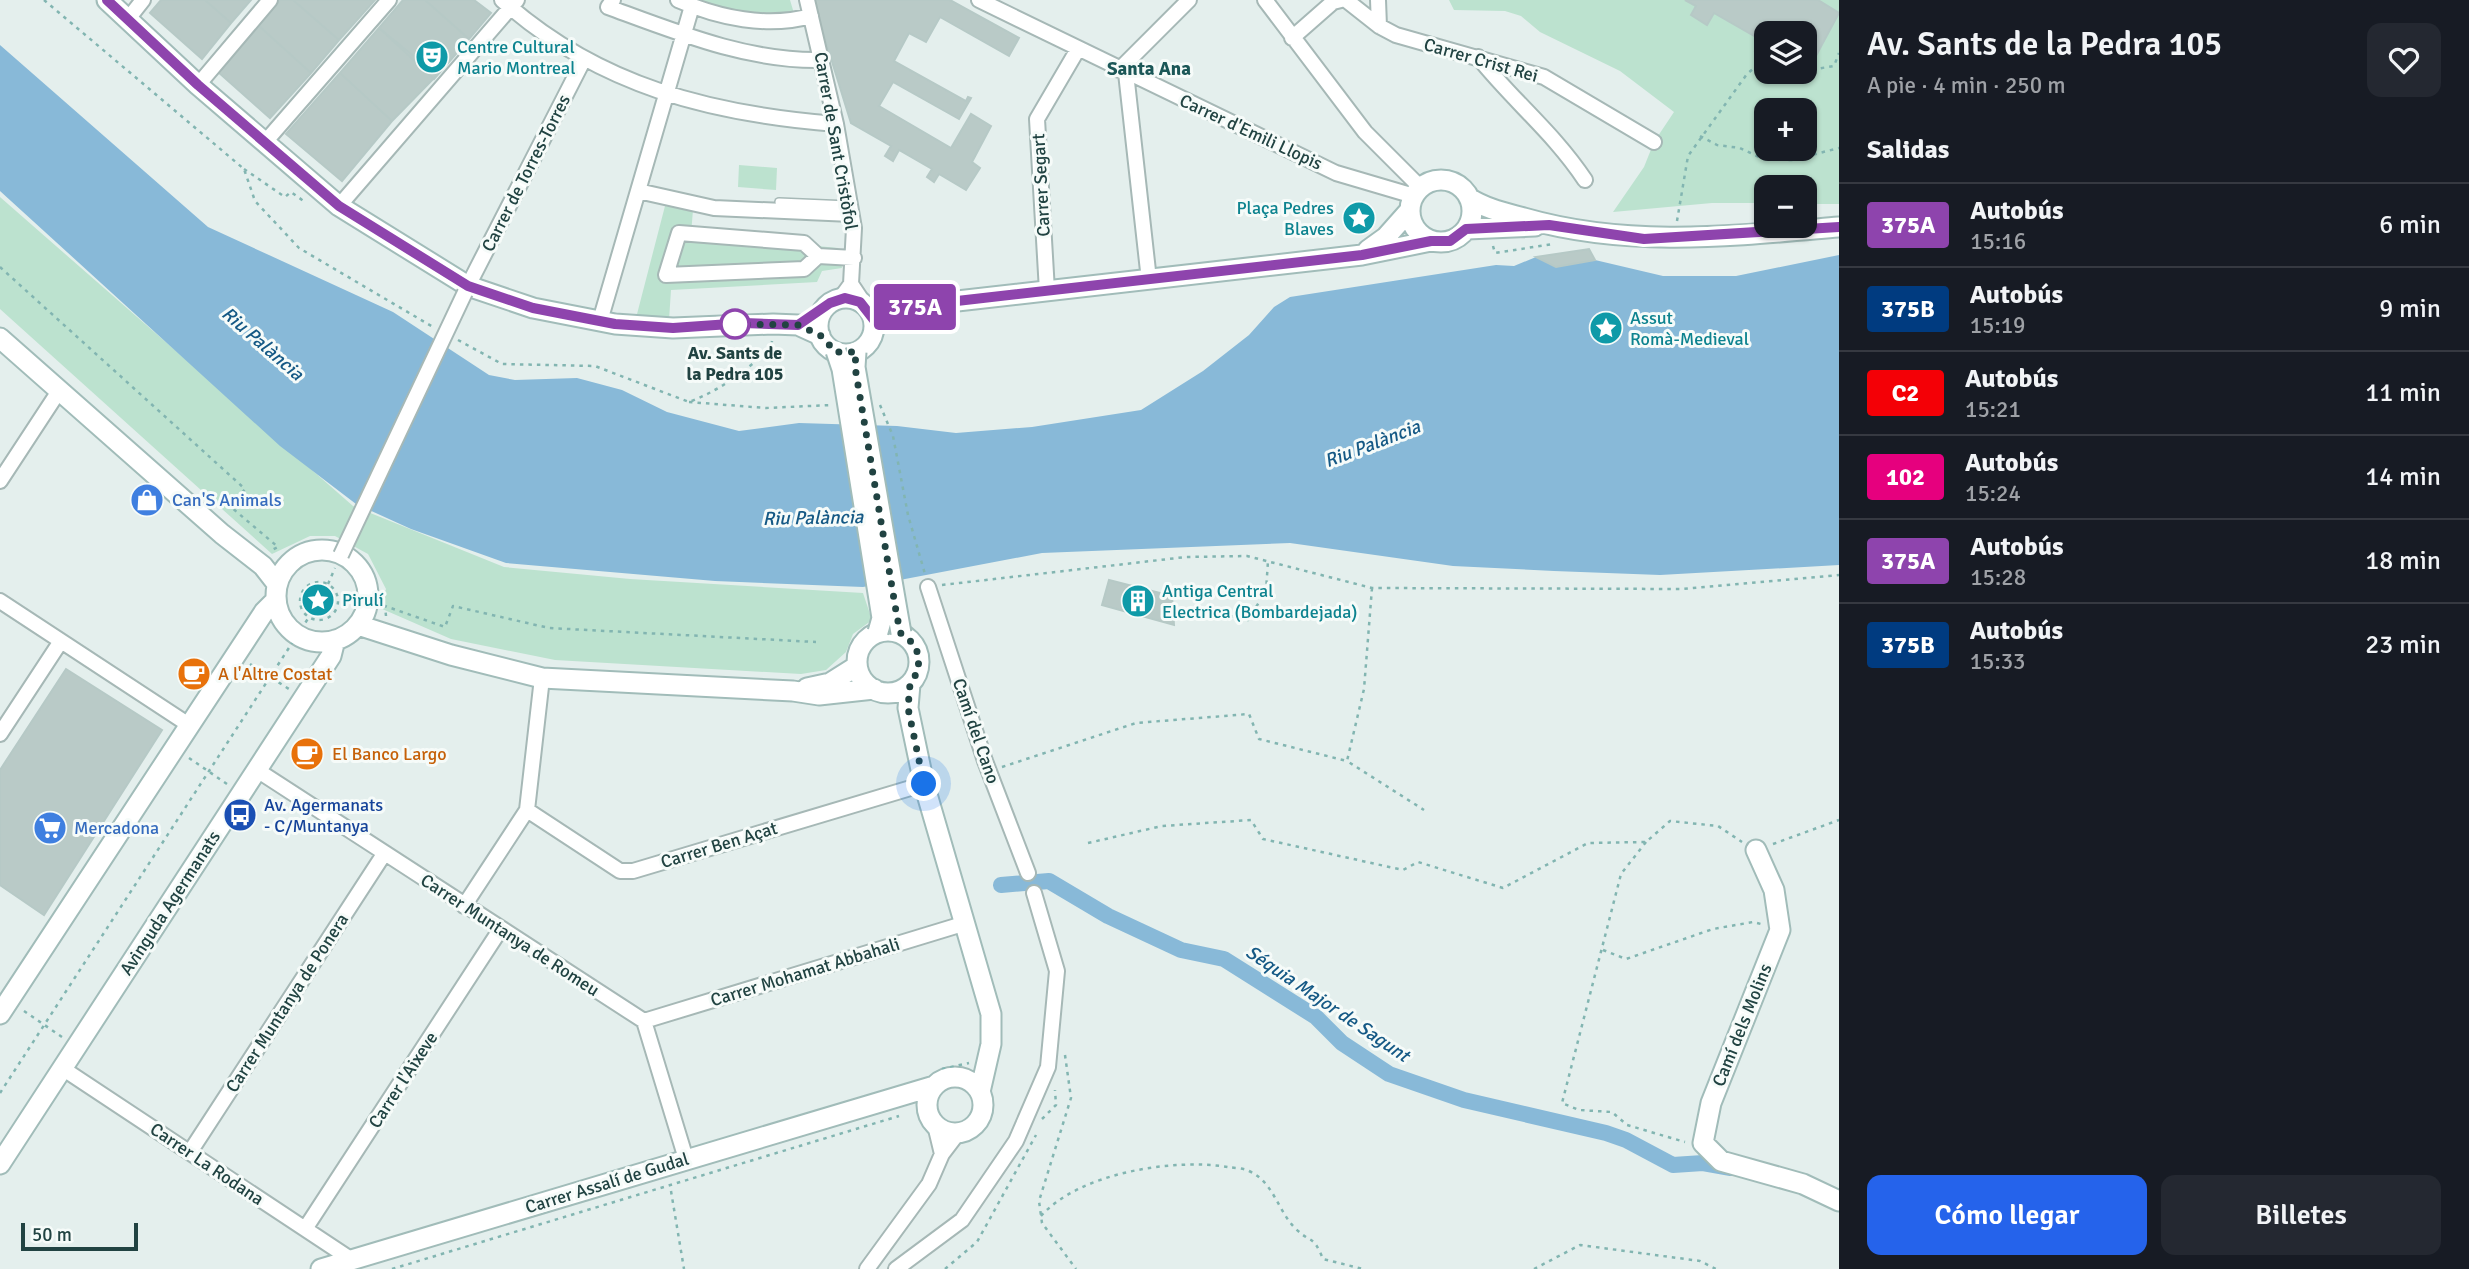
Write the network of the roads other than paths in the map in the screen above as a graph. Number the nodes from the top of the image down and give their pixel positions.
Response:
1 (107, 0) edge
2 (143, 0) edge
3 (271, 0) edge
4 (389, 0) edge
5 (613, 0) edge
6 (807, 0) edge
7 (979, 0) edge
8 (1265, 0) edge
9 (1343, 0) edge
10 (1378, 0) edge
11 (509, 3) edge
12 (685, 3) edge
13 (1180, 3) edge
14 (811, 16) junction
15 (128, 19) junction
16 (1379, 26) junction
17 (684, 35) junction
18 (1292, 38) junction
19 (1079, 49) junction
20 (1478, 57) junction
21 (584, 59) junction
22 (822, 60) junction
23 (1123, 72) junction
24 (198, 85) junction
25 (666, 96) junction
26 (836, 124) junction
27 (266, 141) junction
28 (1654, 142) dead end
29 (1585, 180) dead end
30 (639, 187) junction
31 (1415, 198) junction
32 (1469, 198) junction
33 (716, 201) dead end
34 (779, 202) dead end
35 (339, 206) junction
36 (851, 209) junction
37 (1549, 225) junction
38 (1839, 228) edge
39 (1466, 229) junction
40 (1431, 241) junction
41 (1362, 255) junction
42 (818, 256) junction
43 (854, 258) junction
44 (1149, 280) junction
45 (468, 286) junction
46 (1047, 291) junction
47 (838, 298) junction
48 (869, 313) junction
49 (600, 321) junction
50 (798, 325) junction
51 (820, 335) junction
52 (0, 338) edge
53 (836, 352) junction
54 (856, 352) junction
55 (59, 391) junction
56 (0, 481) edge
57 (341, 555) junction
58 (258, 563) junction
59 (287, 567) junction
60 (928, 587) road end
61 (277, 592) junction
62 (0, 601) edge
63 (367, 606) junction
64 (358, 625) junction
65 (878, 632) junction
66 (387, 633) junction
67 (901, 634) junction
68 (335, 640) junction
69 (61, 641) junction
70 (857, 666) junction
71 (542, 678) junction
72 (910, 684) junction
73 (793, 691) junction
74 (882, 691) junction
75 (908, 708) junction
76 (189, 725) junction
77 (0, 734) edge
78 (257, 769) junction
79 (924, 784) junction
80 (527, 810) junction
81 (1756, 850) road end
82 (384, 854) junction
83 (1028, 873) dead end
84 (1034, 892) dead end
85 (464, 906) junction
86 (966, 923) junction
87 (500, 930) junction
88 (4, 1007) edge
89 (644, 1021) junction
90 (979, 1061) junction
91 (62, 1068) junction
92 (936, 1078) junction
93 (962, 1078) junction
94 (980, 1092) junction
95 (893, 1099) junction
96 (931, 1119) junction
97 (958, 1133) junction
98 (190, 1152) junction
99 (942, 1154) junction
100 (686, 1159) junction
101 (0, 1164) edge
102 (1839, 1201) edge
103 (305, 1229) junction
104 (352, 1260) junction
105 (321, 1269) edge
106 (867, 1269) edge
107 (896, 1269) edge

1 - 15 street
2 - 15 street
3 - 24 street
4 - 27 street
5 - 17 street
6 - 14 street, Carrer de Sant Cristòfol
7 - 19 street, Carrer d'Emili Llopis
8 - 18 street
9 - 16 street, Carrer Crist Rei
9 - 18 street, Carrer Crist Rei
10 - 16 street
11 - 21 street
11 - 35 street
12 - 14 street
12 - 17 street
13 - 23 street
14 - 22 street, Carrer de Sant Cristòfol
15 - 24 street
16 - 20 street, Carrer Crist Rei
17 - 22 street
17 - 25 street
18 - 31 street
19 - 23 street, Carrer d'Emili Llopis
19 - 46 street, Carrer Segart
20 - 28 street, Carrer Crist Rei
20 - 29 street
21 - 25 street
21 - 45 street, Carrer de Torres-Torres
22 - 26 street, Carrer de Sant Cristòfol
23 - 31 street, Carrer d'Emili Llopis
23 - 44 street
24 - 27 street
25 - 26 street
25 - 30 street
26 - 36 street, Carrer de Sant Cristòfol
27 - 35 street
30 - 33 lane
30 - 36 street
30 - 49 street
31 - 32 street
31 - 40 street
31 - 41 street
32 - 37 street
32 - 39 street
34 - 36 lane
35 - 45 street
36 - 43 street, Carrer de Sant Cristòfol
37 - 38 street
37 - 39 street
39 - 40 street
40 - 41 street
41 - 44 street
42 - 42 street
42 - 43 street
43 - 47 street, Carrer de Sant Cristòfol
44 - 46 street
45 - 49 street
45 - 57 street, Carrer de Torres-Torres, bridge
46 - 48 street
47 - 48 street
47 - 50 street
47 - 51 street
48 - 54 street
49 - 50 street
50 - 51 street
51 - 53 street
52 - 55 street
53 - 54 street
53 - 65 street, bridge
54 - 67 street, bridge
55 - 56 street
55 - 58 street
57 - 59 street
57 - 63 street
58 - 59 street
58 - 61 street
59 - 61 street
60 - 83 street, Camí del Cano
61 - 68 street
61 - 76 street
62 - 69 street
63 - 64 street
63 - 66 street
64 - 66 street
64 - 68 street
65 - 67 street
65 - 70 street
66 - 71 street
67 - 72 street
68 - 78 street, Avinguda Agermanats
69 - 76 street
69 - 77 street
70 - 73 street
70 - 74 street
71 - 73 street
71 - 80 street
72 - 74 street
72 - 75 street
73 - 74 street
74 - 75 street
75 - 79 street
76 - 88 street
78 - 82 street, Carrer Muntanya de Romeu
78 - 91 street, Avinguda Agermanats
79 - 80 street, Carrer Ben Açat
79 - 86 street
80 - 85 street
81 - 102 street, Camí dels Molins
82 - 85 street, Carrer Muntanya de Romeu
82 - 98 street, Carrer Muntanya de Ponera
84 - 107 street
85 - 87 street, Carrer Muntanya de Romeu
86 - 89 street, Carrer Mohamat Abbahali
86 - 90 street
87 - 89 street, Carrer Muntanya de Romeu
87 - 103 street, Carrer l'Aixeve
89 - 100 street
90 - 93 street
90 - 94 street
91 - 98 street, Carrer La Rodana
91 - 101 street, Avinguda Agermanats
92 - 93 street
92 - 95 street, Carrer Assalí de Gudal
92 - 96 street
93 - 94 street
94 - 97 street
95 - 96 street
95 - 100 street, Carrer Assalí de Gudal
96 - 97 street
96 - 99 street
97 - 99 street
98 - 103 street, Carrer La Rodana
99 - 106 street
100 - 104 street, Carrer Assalí de Gudal
103 - 104 street, Carrer La Rodana
104 - 105 street, Carrer Assalí de Gudal

